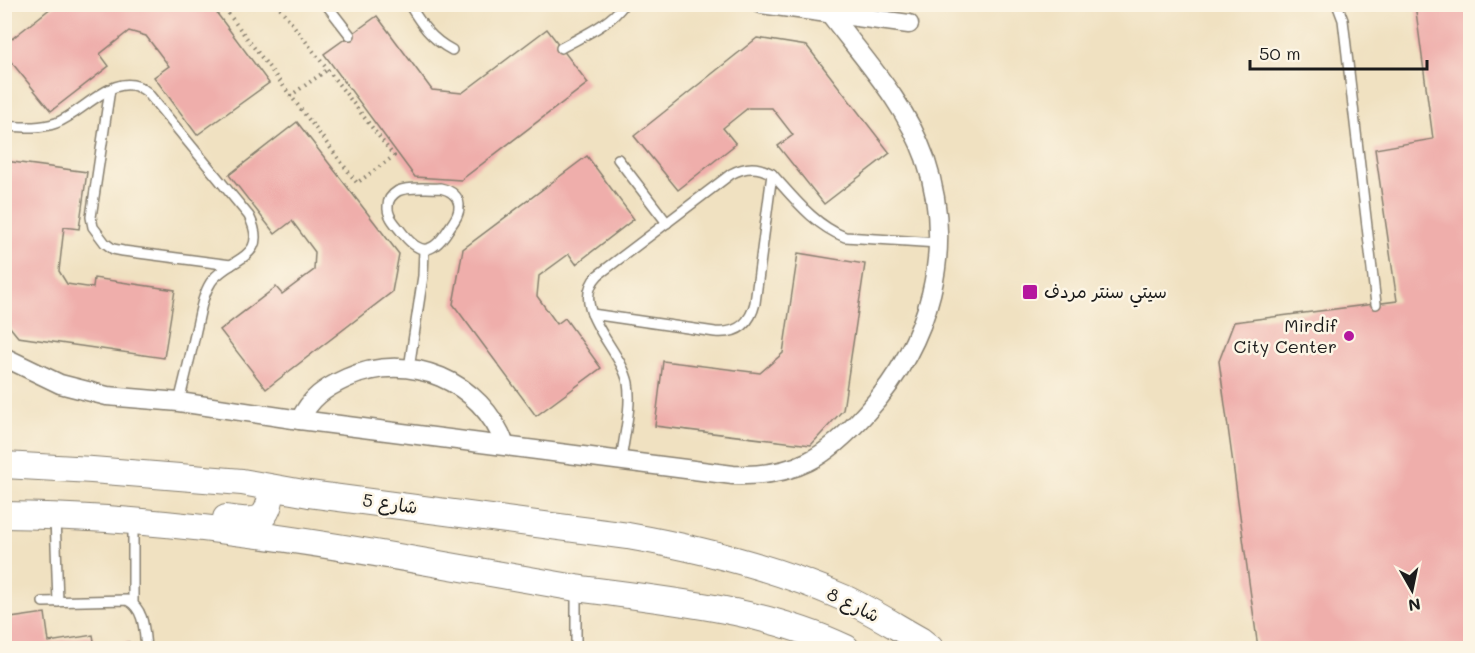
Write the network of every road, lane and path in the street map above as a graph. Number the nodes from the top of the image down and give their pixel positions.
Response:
1 (220, 4) edge
2 (277, 4) edge
3 (326, 4) edge
4 (409, 4) edge
5 (624, 4) edge
6 (761, 4) edge
7 (1337, 4) edge
8 (830, 14) junction
9 (909, 24) dead end
10 (350, 35) dead end
11 (561, 48) dead end
12 (452, 50) dead end
13 (327, 70) junction
14 (110, 89) junction
15 (290, 96) junction
16 (4, 126) edge
17 (618, 159) dead end
18 (772, 174) junction
19 (667, 223) junction
20 (938, 243) junction
21 (424, 250) junction
22 (231, 265) junction
23 (1376, 304) dead end
24 (592, 314) junction
25 (4, 357) edge
26 (410, 368) junction
27 (179, 402) junction
28 (300, 420) junction
29 (505, 445) junction
30 (4, 453) edge
31 (621, 461) junction
32 (4, 465) edge
33 (31, 467) junction
34 (273, 488) junction
35 (4, 515) edge
36 (55, 515) junction
37 (133, 521) junction
38 (771, 570) joint
39 (576, 588) junction
40 (43, 602) dead end
41 (58, 602) junction
42 (133, 603) junction
43 (146, 648) edge
44 (576, 648) edge
45 (846, 648) edge
46 (930, 648) edge

1 - 15 path
2 - 13 path
3 - 10 lane
4 - 12 lane
5 - 11 lane
6 - 8 street
7 - 23 lane
8 - 9 street
8 - 20 street
13 - 15 path
13 - 15 path
14 - 16 lane
14 - 22 lane
14 - 22 lane
17 - 19 lane
18 - 19 lane
18 - 20 lane
18 - 24 lane
19 - 24 lane
20 - 31 street
21 - 21 lane
21 - 26 lane
22 - 27 lane
24 - 31 lane
25 - 27 street
26 - 28 street
26 - 29 street
27 - 28 street
28 - 29 street
29 - 31 street
30 - 33 street
32 - 33 street, شارع 5
33 - 34 street, شارع 5
34 - 37 street
34 - 38 street, شارع 5
35 - 36 street
36 - 37 street
36 - 41 lane
37 - 39 street
37 - 42 lane
38 - 46 street, شارع 8
39 - 44 lane
39 - 45 street
40 - 41 lane
41 - 42 lane
42 - 43 lane

